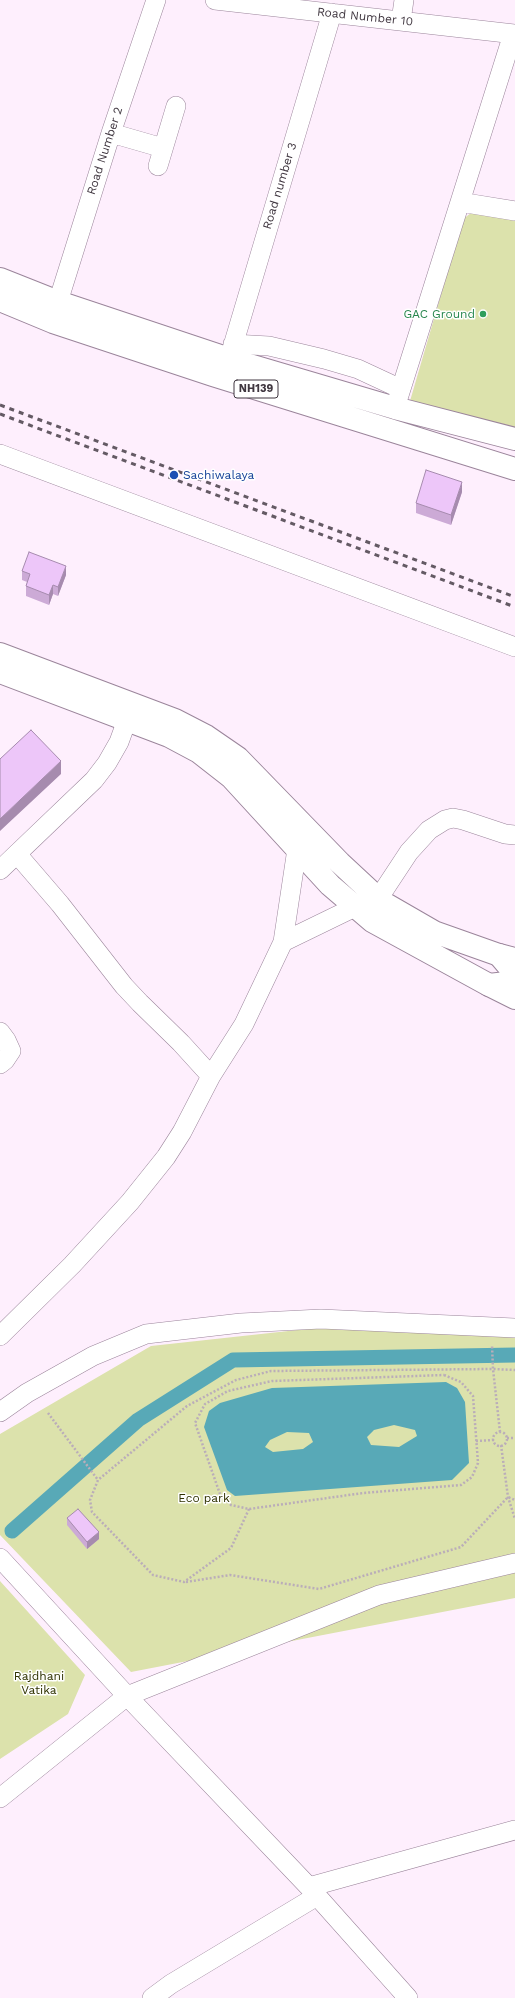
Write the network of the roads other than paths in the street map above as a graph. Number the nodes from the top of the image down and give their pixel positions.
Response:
1 (156, 0) edge
2 (215, 0) edge
3 (404, 0) edge
4 (325, 8) edge
5 (401, 21) junction
6 (514, 34) edge
7 (176, 106) dead end
8 (110, 133) junction
9 (163, 148) junction
10 (158, 166) dead end
11 (460, 202) junction
12 (515, 211) edge
13 (0, 279) edge
14 (0, 300) edge
15 (58, 302) junction
16 (231, 351) junction
17 (398, 398) junction
18 (515, 439) edge
19 (0, 454) edge
20 (515, 469) edge
21 (515, 647) edge
22 (0, 654) edge
23 (0, 672) edge
24 (127, 720) junction
25 (515, 835) edge
26 (297, 849) junction
27 (17, 854) junction
28 (0, 870) edge
29 (378, 899) junction
30 (355, 907) junction
31 (283, 942) junction
32 (507, 957) edge
33 (515, 974) edge
34 (515, 982) edge
35 (489, 986) junction
36 (515, 998) edge
37 (0, 1032) edge
38 (0, 1064) edge
39 (211, 1076) junction
40 (515, 1328) edge
41 (0, 1336) edge
42 (0, 1412) edge
43 (0, 1558) edge
44 (515, 1563) edge
45 (127, 1696) junction
46 (0, 1798) edge
47 (515, 1830) edge
48 (313, 1891) junction
49 (152, 1998) edge
50 (408, 1998) edge

1 - 8 street, Road Number 2
2 - 4 street, Road Number 10
3 - 5 street
4 - 5 street, Road Number 10
4 - 16 street, Road number 3
5 - 6 street, Road Number 10
6 - 11 street
7 - 9 street
8 - 9 street
8 - 15 street, Road Number 2
9 - 10 street
11 - 12 street
11 - 17 street
13 - 15 main road, NH139
14 - 20 main road, NH139
15 - 16 main road, NH139
16 - 17 main road, NH139
17 - 18 main road, NH139
19 - 21 street
22 - 29 main road
23 - 24 main road
24 - 26 main road
24 - 27 street
25 - 29 street
26 - 30 main road
26 - 31 street
27 - 28 street
27 - 39 street
29 - 32 main road
30 - 31 street
30 - 35 main road
31 - 39 street
32 - 33 main road
34 - 35 main road
35 - 36 main road
37 - 38 street
39 - 41 street
40 - 42 street
43 - 45 street
44 - 45 street
45 - 46 street
45 - 48 street
47 - 48 street
48 - 49 street
48 - 50 street

